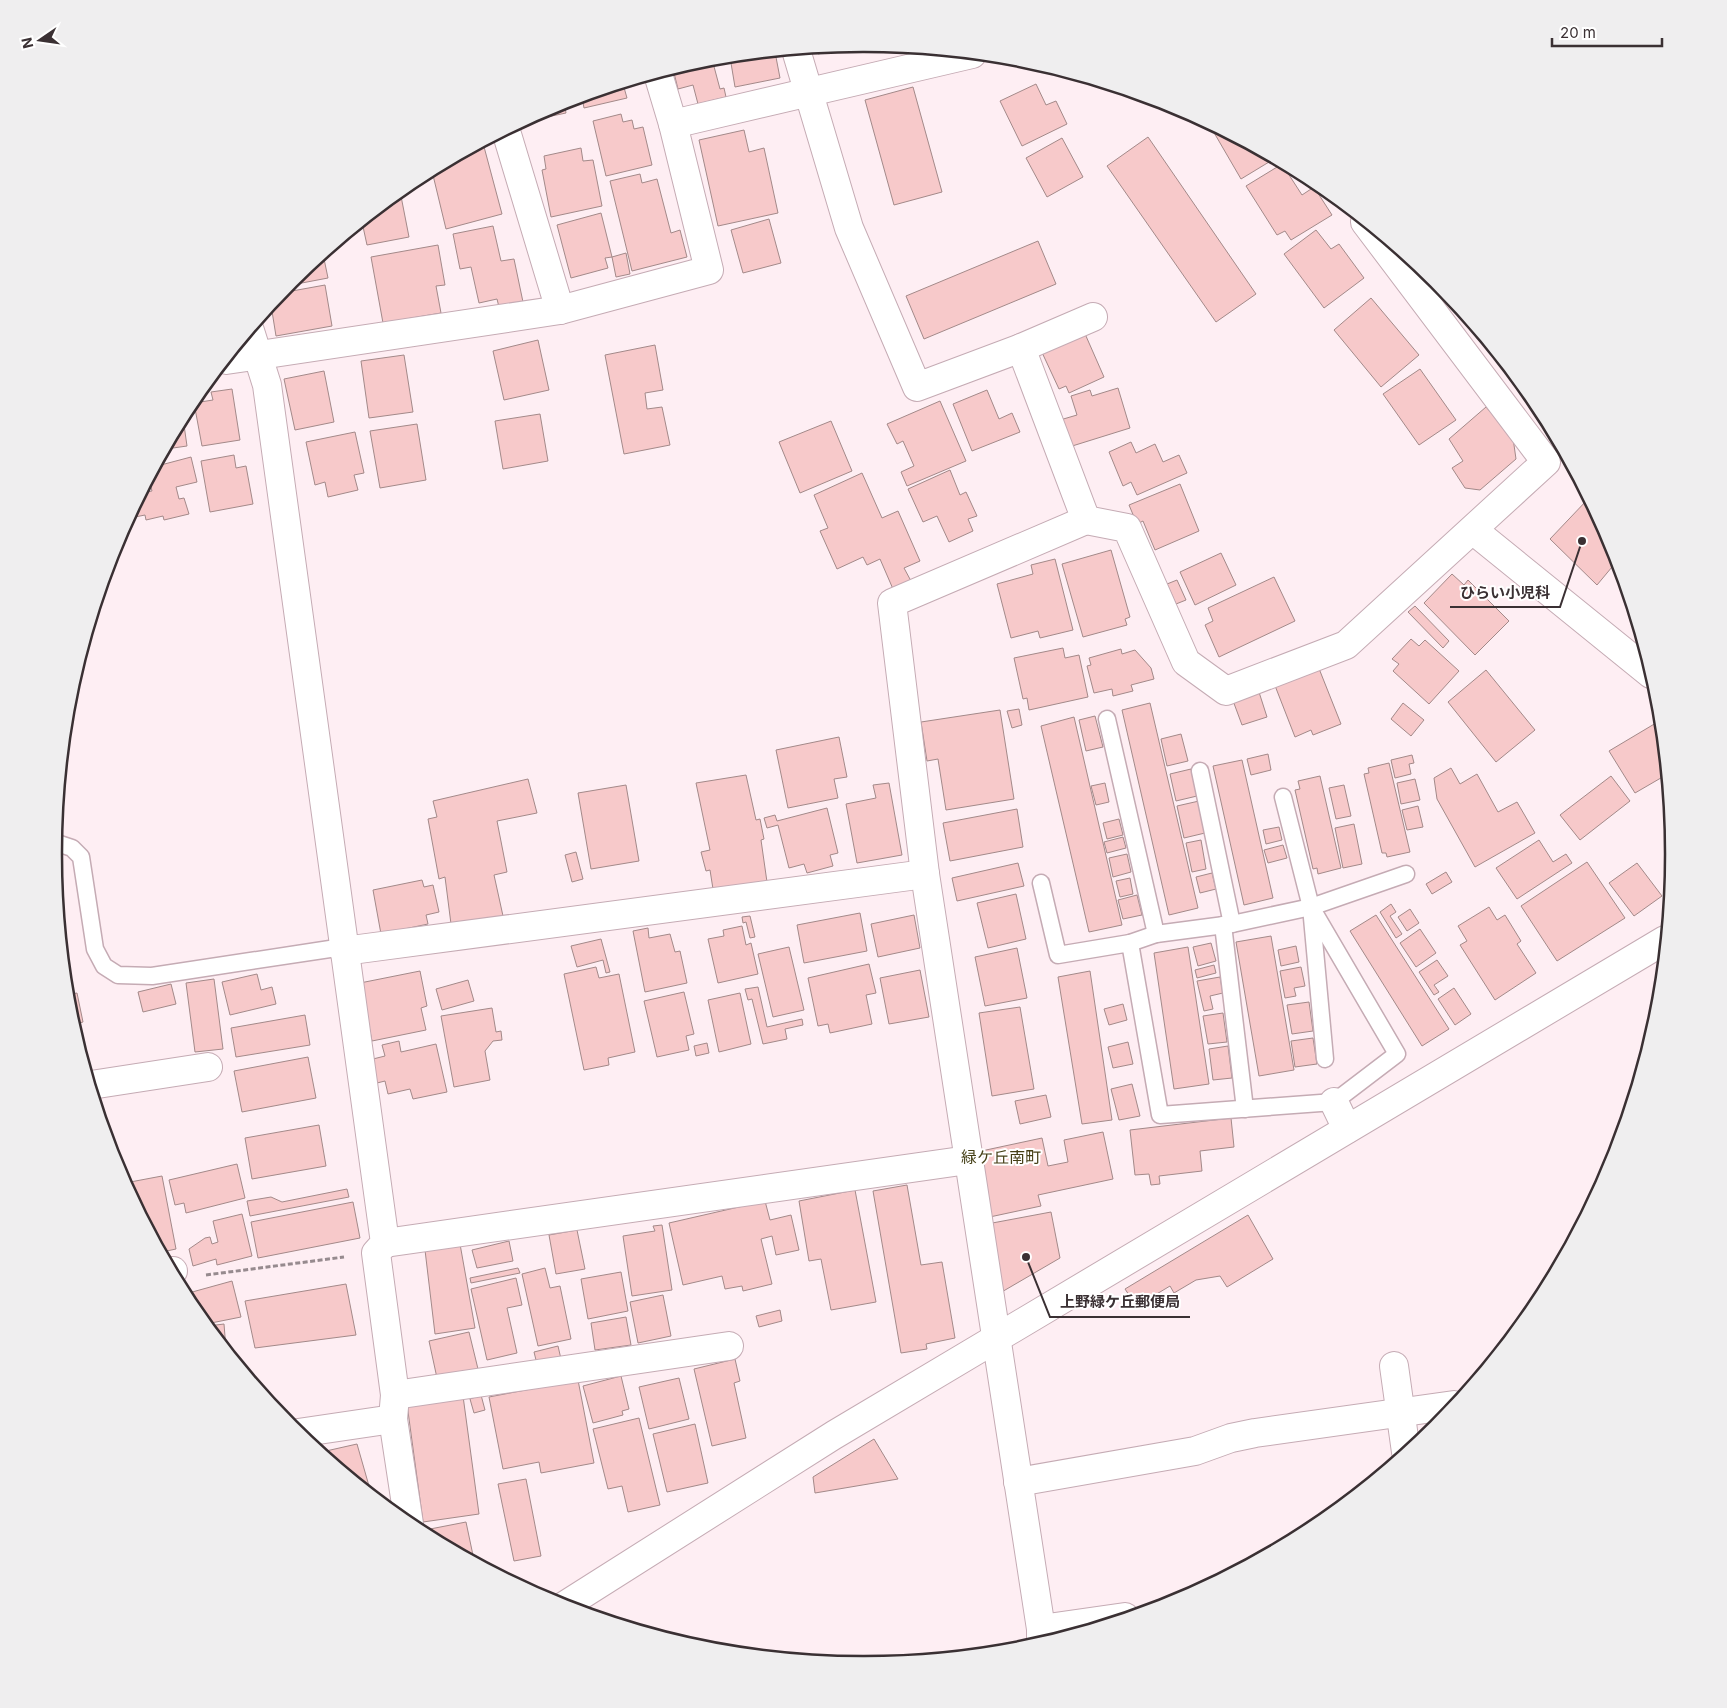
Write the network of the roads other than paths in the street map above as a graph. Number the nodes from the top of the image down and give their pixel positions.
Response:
1 (797, 55) edge
2 (956, 58) edge
3 (660, 79) edge
4 (808, 93) junction
5 (673, 124) junction
6 (507, 136) edge
7 (1382, 243) edge
8 (560, 310) junction
9 (1093, 317) dead end
10 (254, 343) edge
11 (1021, 348) junction
12 (240, 352) edge
13 (1554, 456) edge
14 (1086, 520) junction
15 (1474, 530) junction
16 (1643, 667) edge
17 (1107, 719) dead end
18 (1200, 771) dead end
19 (1283, 797) dead end
20 (62, 845) edge
21 (925, 874) junction
22 (1406, 874) dead end
23 (1041, 883) dead end
24 (1311, 907) junction
25 (1227, 924) junction
26 (1156, 934) junction
27 (1130, 943) junction
28 (1659, 943) edge
29 (344, 949) junction
30 (1325, 1059) dead end
31 (208, 1067) dead end
32 (96, 1084) edge
33 (1334, 1102) junction
34 (1245, 1109) junction
35 (1348, 1129) junction
36 (968, 1160) junction
37 (381, 1248) junction
38 (997, 1339) junction
39 (729, 1346) dead end
40 (1394, 1366) dead end
41 (394, 1407) junction
42 (1442, 1407) edge
43 (1400, 1413) junction
44 (307, 1431) edge
45 (1405, 1445) edge
46 (1018, 1482) junction
47 (407, 1512) edge
48 (573, 1600) edge
49 (1041, 1636) edge

1 - 4 street
2 - 4 street
3 - 5 street
4 - 5 street
4 - 11 street
5 - 8 street
6 - 8 street
7 - 13 street
8 - 10 street
9 - 11 street
10 - 12 street
10 - 29 street
11 - 14 street
13 - 15 street
14 - 15 street
14 - 21 street
15 - 16 street
17 - 26 lane
18 - 25 lane
19 - 24 lane
20 - 29 lane
21 - 29 street
21 - 36 street
22 - 24 lane
23 - 27 lane
24 - 25 lane
24 - 30 lane
24 - 33 lane
25 - 26 lane
25 - 34 lane
26 - 27 lane
27 - 34 lane
28 - 35 street
29 - 37 street
31 - 32 street
33 - 34 lane
33 - 35 street
35 - 38 street
36 - 37 street
36 - 38 street
37 - 41 street
38 - 46 street
38 - 48 street
39 - 41 street
40 - 43 street
41 - 44 street
41 - 47 street
42 - 43 street
43 - 45 street
43 - 46 street
46 - 49 street

